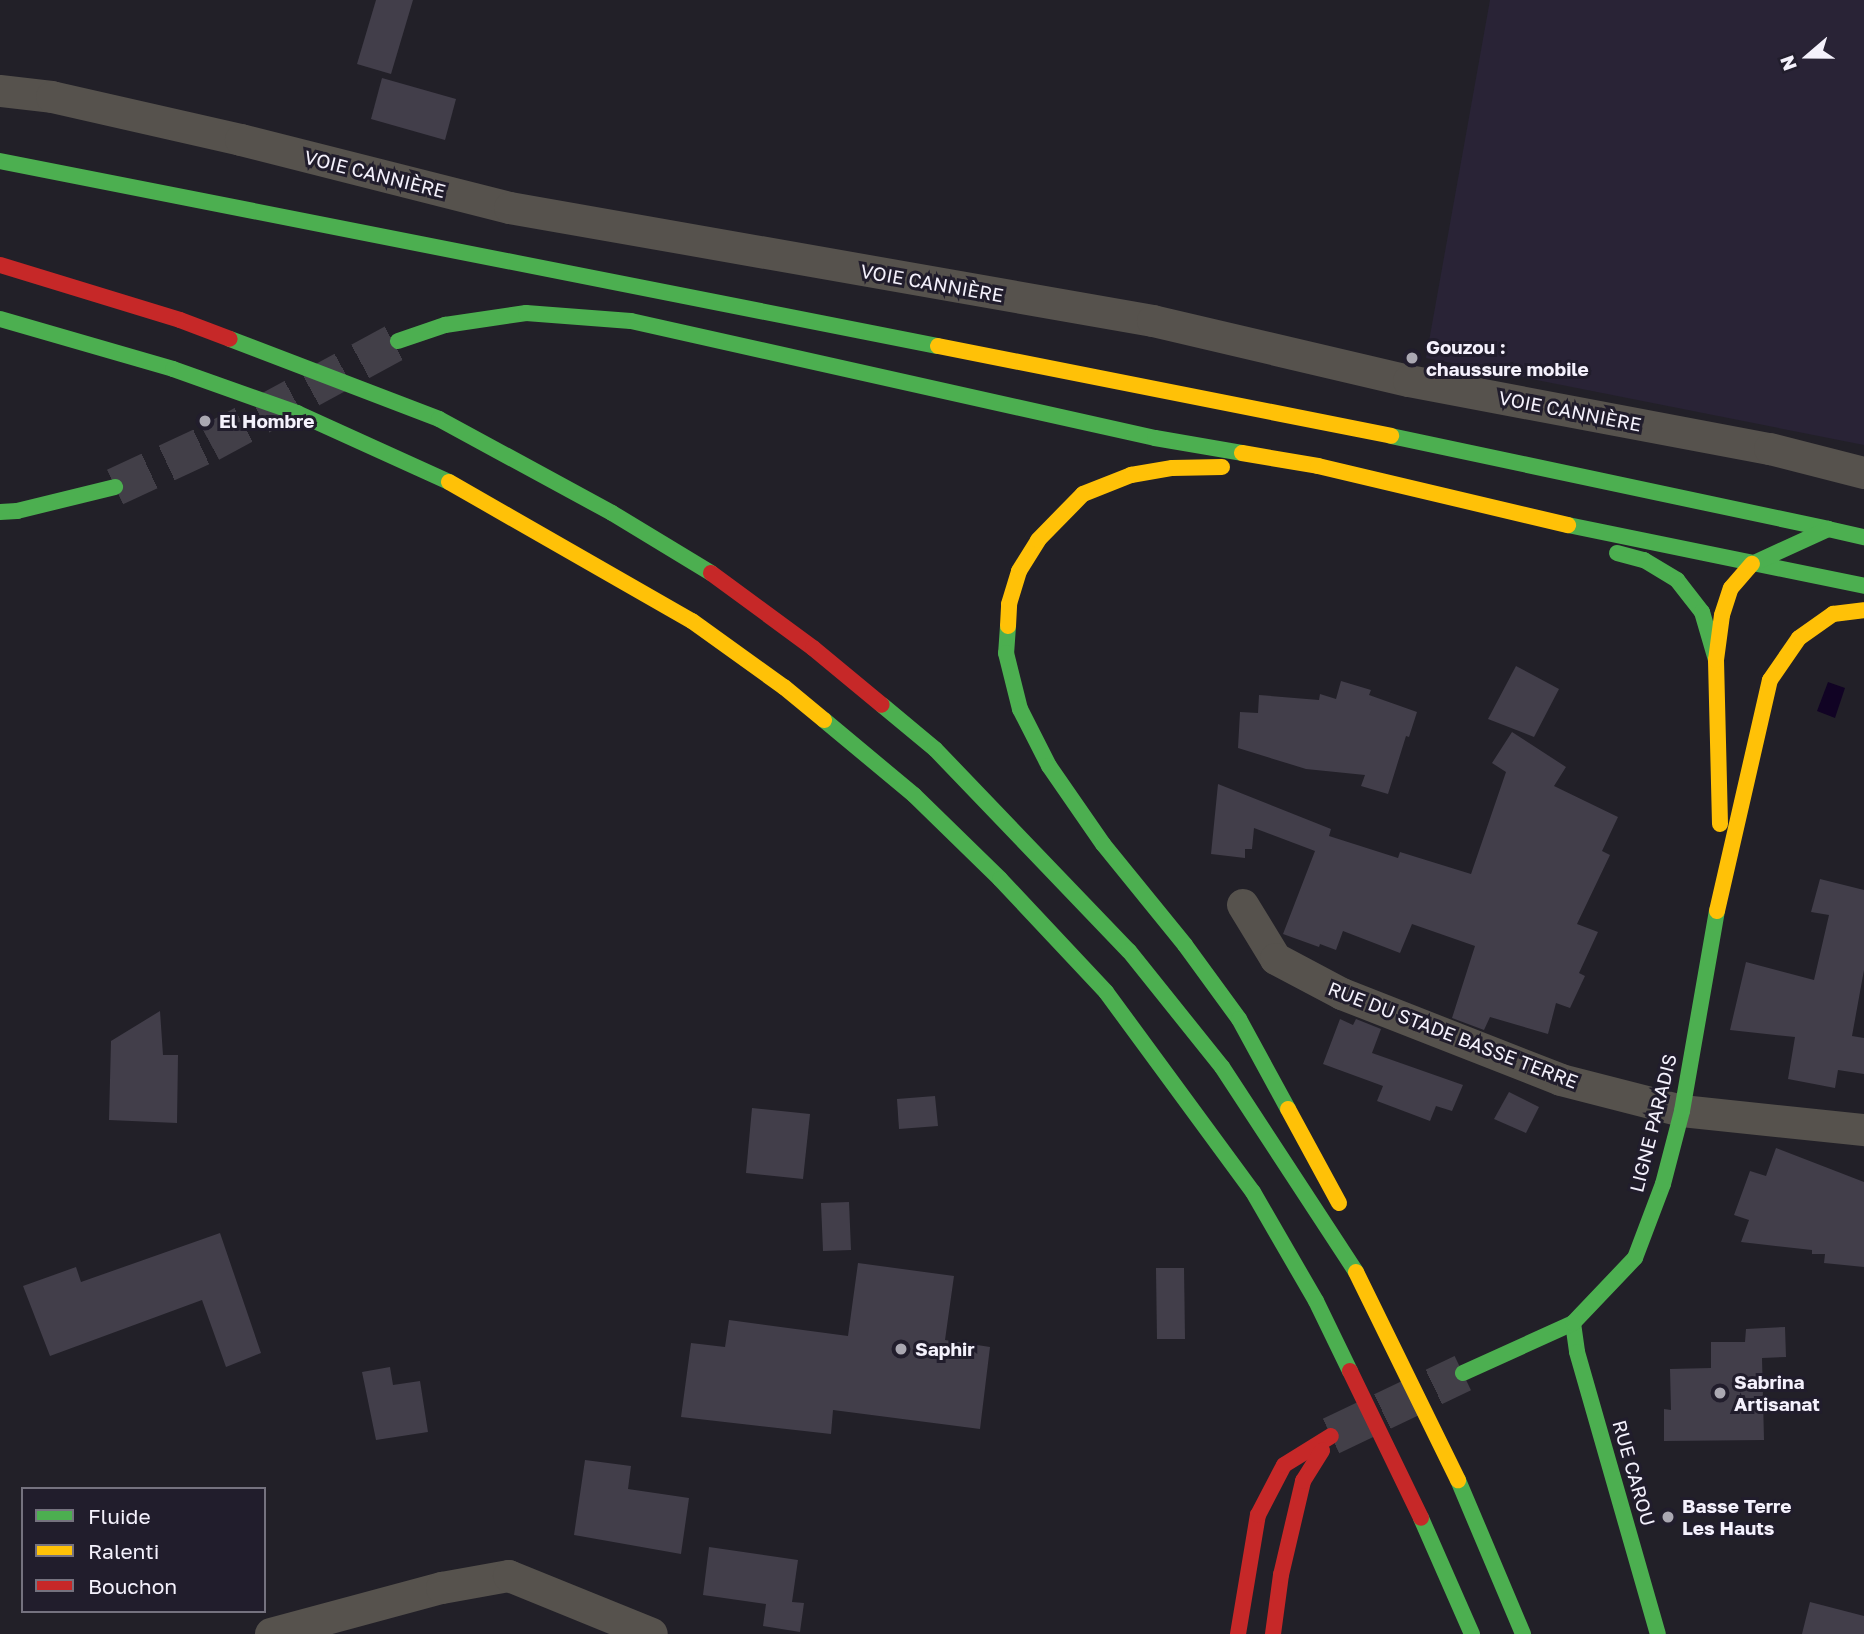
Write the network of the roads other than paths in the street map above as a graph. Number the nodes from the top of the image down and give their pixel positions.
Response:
1 (0, 91) edge
2 (0, 161) edge
3 (0, 265) edge
4 (0, 319) edge
5 (398, 341) tunnel mouth
6 (1318, 466) junction
7 (1864, 473) edge
8 (116, 488) tunnel mouth
9 (0, 512) edge
10 (1503, 512) junction
11 (1828, 529) junction
12 (1864, 537) edge
13 (1754, 562) junction
14 (1864, 586) edge
15 (1864, 610) edge
16 (1716, 660) junction
17 (1243, 905) dead end
18 (1717, 912) junction
19 (1682, 1111) junction
20 (1864, 1130) edge
21 (1346, 1217) dead end
22 (1357, 1242) dead end
23 (1573, 1323) junction
24 (1463, 1373) tunnel mouth
25 (1460, 1485) junction
26 (271, 1634) edge
27 (652, 1634) edge
28 (1238, 1634) edge
29 (1273, 1634) edge
30 (1472, 1634) edge
31 (1523, 1634) edge
32 (1658, 1634) edge

1 - 7 street, VOIE CANNIÈRE
2 - 11 main road
3 - 25 main road
4 - 30 main road
5 - 6 main road
6 - 10 main road
6 - 21 main road
8 - 9 main road
10 - 13 main road
10 - 16 main road
11 - 12 main road
11 - 13 main road, LIGNE PARADIS
13 - 14 main road
13 - 16 main road, LIGNE PARADIS
15 - 18 main road, LIGNE PARADIS
16 - 18 main road, LIGNE PARADIS
17 - 19 street, RUE DU STADE BASSE TERRE
18 - 19 main road, LIGNE PARADIS
19 - 20 street, RUE DU STADE BASSE TERRE
19 - 23 main road, LIGNE PARADIS
22 - 25 main road
23 - 24 main road, LIGNE PARADIS
23 - 32 main road, RUE CAROU
25 - 31 main road
26 - 27 street
28 - 29 main road

